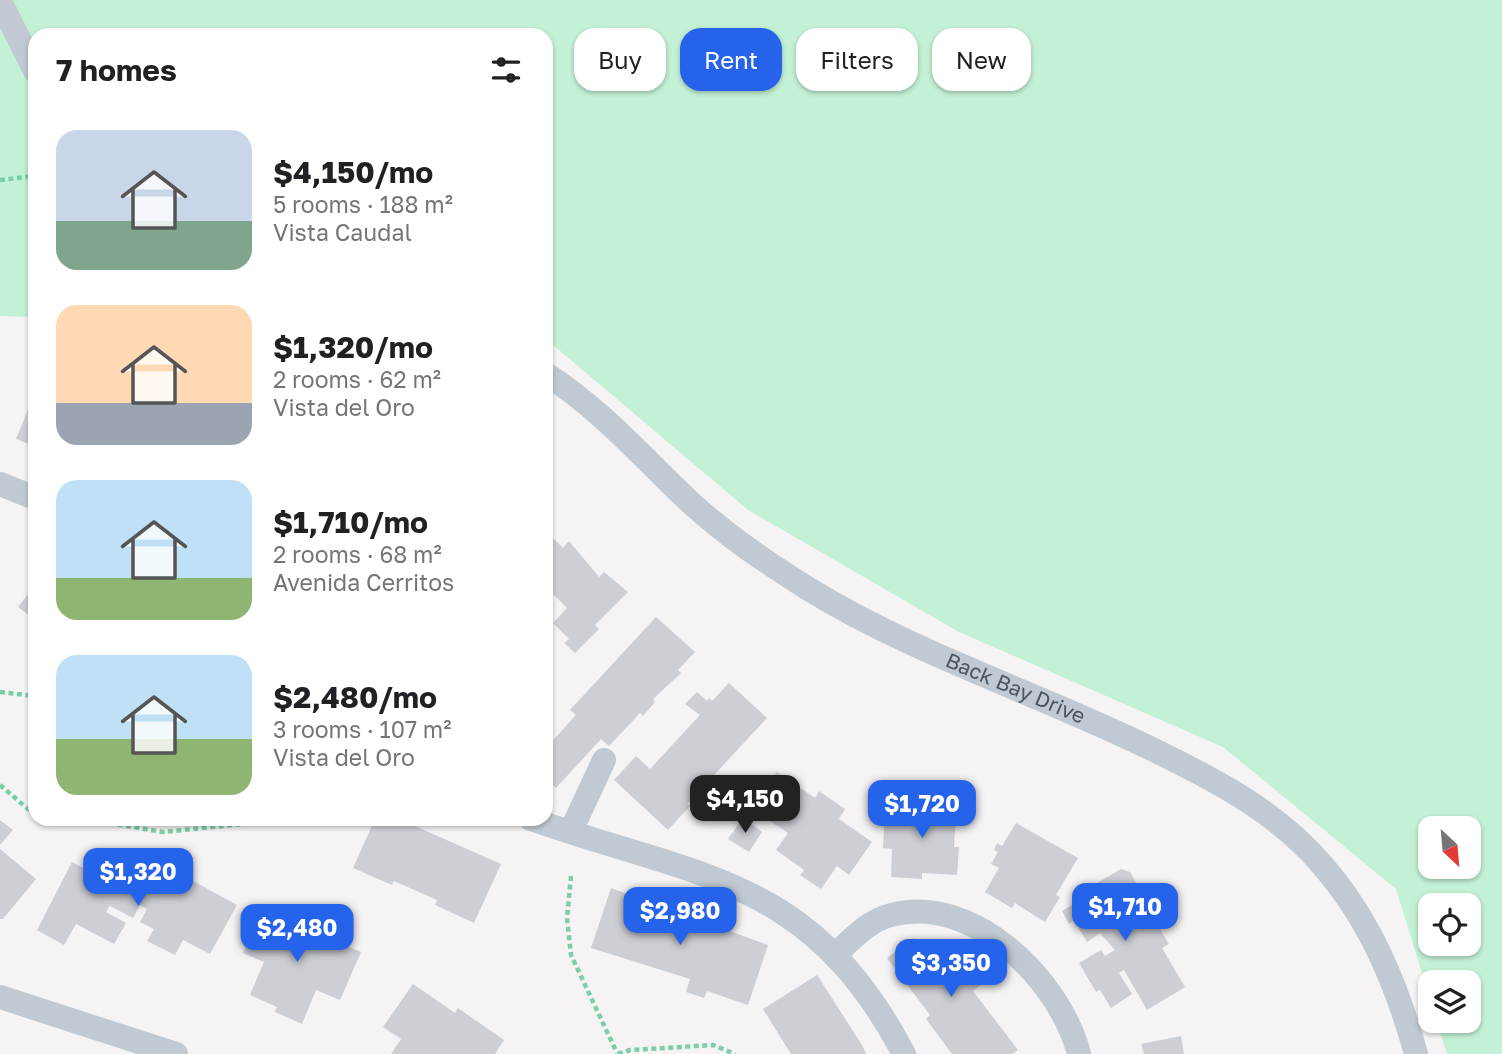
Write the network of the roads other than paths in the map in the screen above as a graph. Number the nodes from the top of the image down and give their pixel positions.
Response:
1 (0, 1) edge
2 (28, 57) edge
3 (553, 379) edge
4 (0, 484) edge
5 (28, 495) edge
6 (604, 760) dead end
7 (553, 826) edge
8 (570, 831) junction
9 (835, 955) junction
10 (0, 997) edge
11 (176, 1054) edge
12 (904, 1054) edge
13 (1079, 1054) edge
14 (1416, 1054) edge

1 - 2 street
3 - 14 street, Back Bay Drive
4 - 5 street
6 - 8 street
7 - 8 street
8 - 9 street
9 - 12 street
9 - 13 street
10 - 11 street

